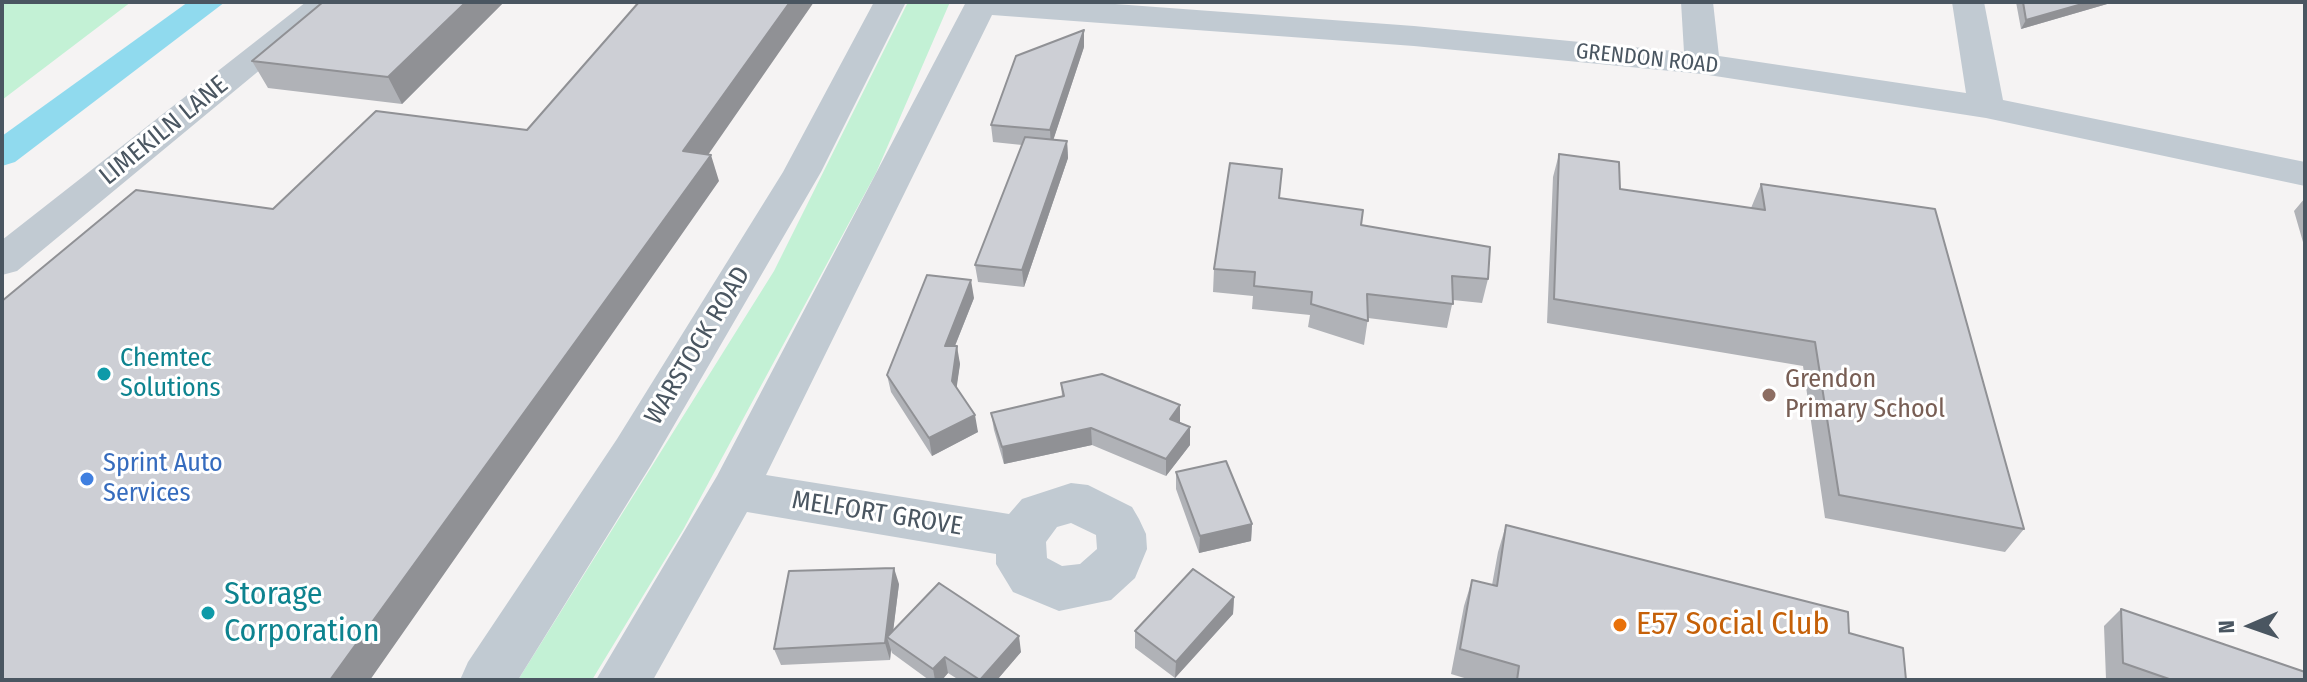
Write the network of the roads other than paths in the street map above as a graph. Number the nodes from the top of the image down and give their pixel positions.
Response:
1 (326, 2) edge
2 (890, 2) edge
3 (1697, 2) edge
4 (1968, 2) edge
5 (982, 3) edge
6 (1414, 19) edge
7 (1702, 64) junction
8 (1986, 107) junction
9 (2305, 174) edge
10 (2, 261) edge
11 (734, 490) junction
12 (1020, 537) dead end
13 (488, 680) edge
14 (624, 680) edge

1 - 10 street, LIMEKILN LANE
2 - 13 street, WARSTOCK ROAD
3 - 7 street
4 - 8 street
5 - 6 street, GRENDON ROAD
5 - 11 street
6 - 7 street, GRENDON ROAD
7 - 8 street, GRENDON ROAD
8 - 9 street, GRENDON ROAD
11 - 12 street, MELFORT GROVE
11 - 14 street

